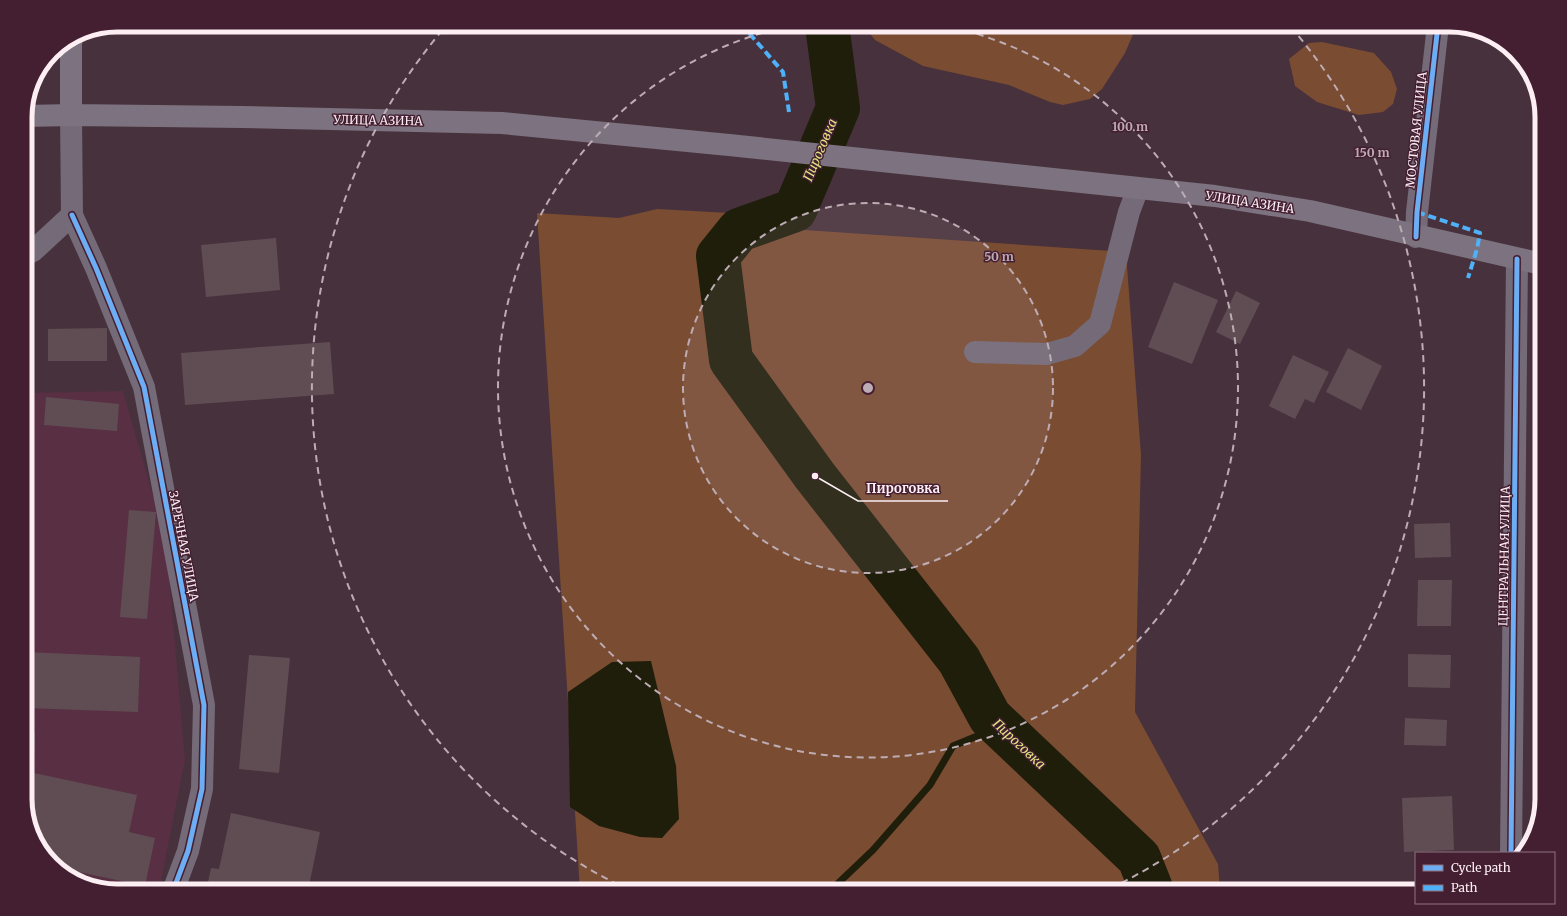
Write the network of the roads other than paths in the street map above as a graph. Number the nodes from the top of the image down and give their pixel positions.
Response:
1 (1437, 32) edge
2 (71, 46) edge
3 (72, 115) junction
4 (32, 116) edge
5 (1138, 188) junction
6 (72, 215) junction
7 (1416, 237) junction
8 (32, 252) edge
9 (1517, 259) junction
10 (1535, 263) edge
11 (974, 352) dead end
12 (1511, 852) edge
13 (176, 884) edge

1 - 7 street, МОСТОВАЯ УЛИЦА
2 - 3 main road
3 - 4 main road, УЛИЦА АЗИНА
3 - 5 main road, УЛИЦА АЗИНА
3 - 6 street
5 - 7 main road, УЛИЦА АЗИНА
5 - 11 street
6 - 8 street
6 - 13 street, ЗАРЕЧНАЯ УЛИЦА
7 - 9 main road, УЛИЦА АЗИНА
9 - 10 main road, УЛИЦА АЗИНА
9 - 12 street, ЦЕНТРАЛЬНАЯ УЛИЦА

